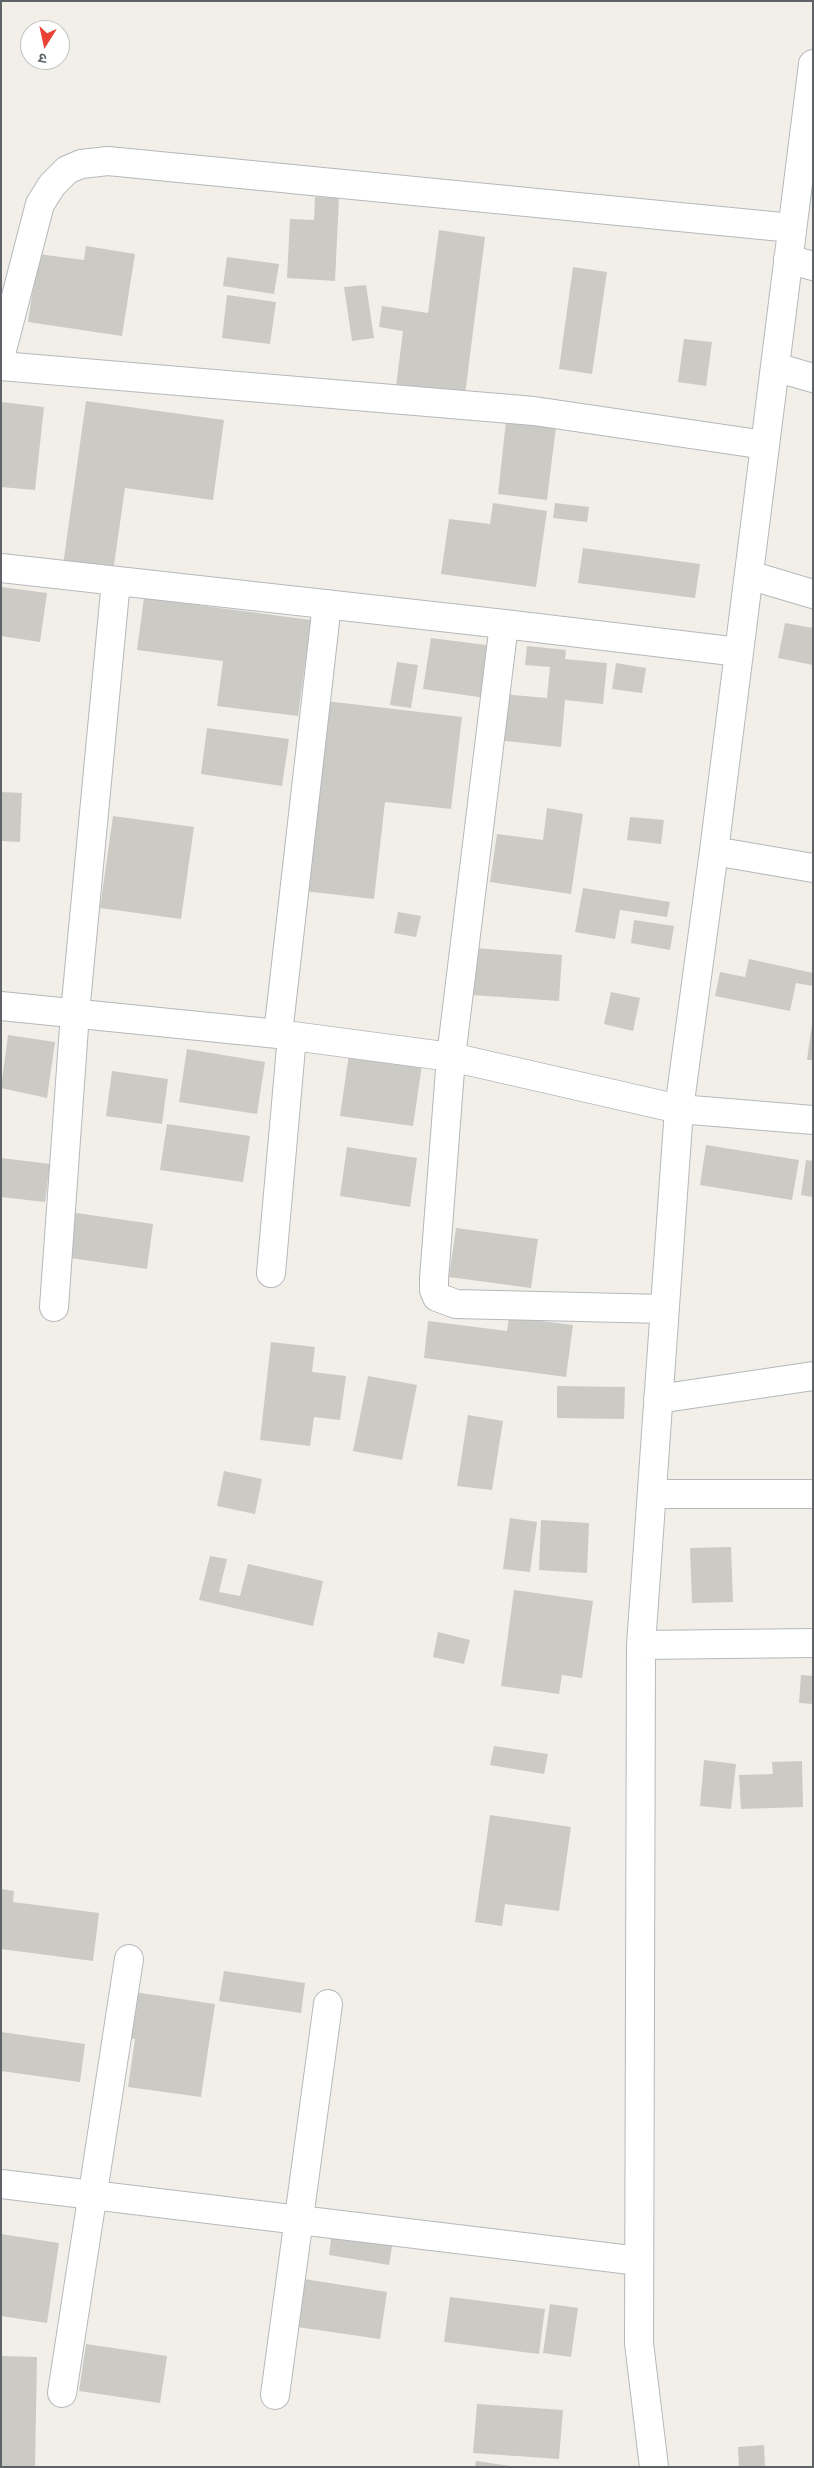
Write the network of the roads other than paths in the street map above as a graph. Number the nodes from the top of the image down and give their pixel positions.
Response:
1 (813, 64) edge
2 (792, 228) junction
3 (801, 263) edge
4 (1, 354) edge
5 (1, 366) edge
6 (775, 367) junction
7 (813, 378) edge
8 (765, 445) junction
9 (1, 568) edge
10 (749, 574) junction
11 (116, 581) junction
12 (813, 594) edge
13 (327, 604) junction
14 (504, 624) junction
15 (739, 652) junction
16 (714, 851) junction
17 (813, 868) edge
18 (1, 1006) edge
19 (75, 1013) junction
20 (285, 1035) junction
21 (451, 1057) junction
22 (679, 1109) junction
23 (813, 1120) edge
24 (271, 1273) dead end
25 (54, 1307) dead end
26 (664, 1309) junction
27 (813, 1376) edge
28 (658, 1399) junction
29 (652, 1494) junction
30 (813, 1494) edge
31 (813, 1643) edge
32 (641, 1645) junction
33 (129, 1959) dead end
34 (328, 2004) dead end
35 (1, 2184) edge
36 (91, 2196) junction
37 (299, 2220) junction
38 (639, 2261) junction
39 (62, 2393) dead end
40 (275, 2395) dead end
41 (654, 2467) edge

1 - 2 street
2 - 3 street
2 - 4 street
3 - 6 street
5 - 8 street
6 - 7 street
6 - 8 street
8 - 10 street
9 - 11 street
10 - 12 street
10 - 15 street
11 - 13 street
11 - 19 street
13 - 14 street
13 - 20 street
14 - 15 street
14 - 21 street
15 - 16 street
16 - 17 street
16 - 22 street
18 - 19 street
19 - 20 street
19 - 25 street
20 - 21 street
20 - 24 street
21 - 22 street
21 - 26 street
22 - 23 street
22 - 26 street
26 - 28 street
27 - 28 street
28 - 29 street
29 - 30 street
29 - 32 street
31 - 32 street
32 - 38 street
33 - 36 street
34 - 37 street
35 - 36 street
36 - 37 street
36 - 39 street
37 - 38 street
37 - 40 street
38 - 41 street

